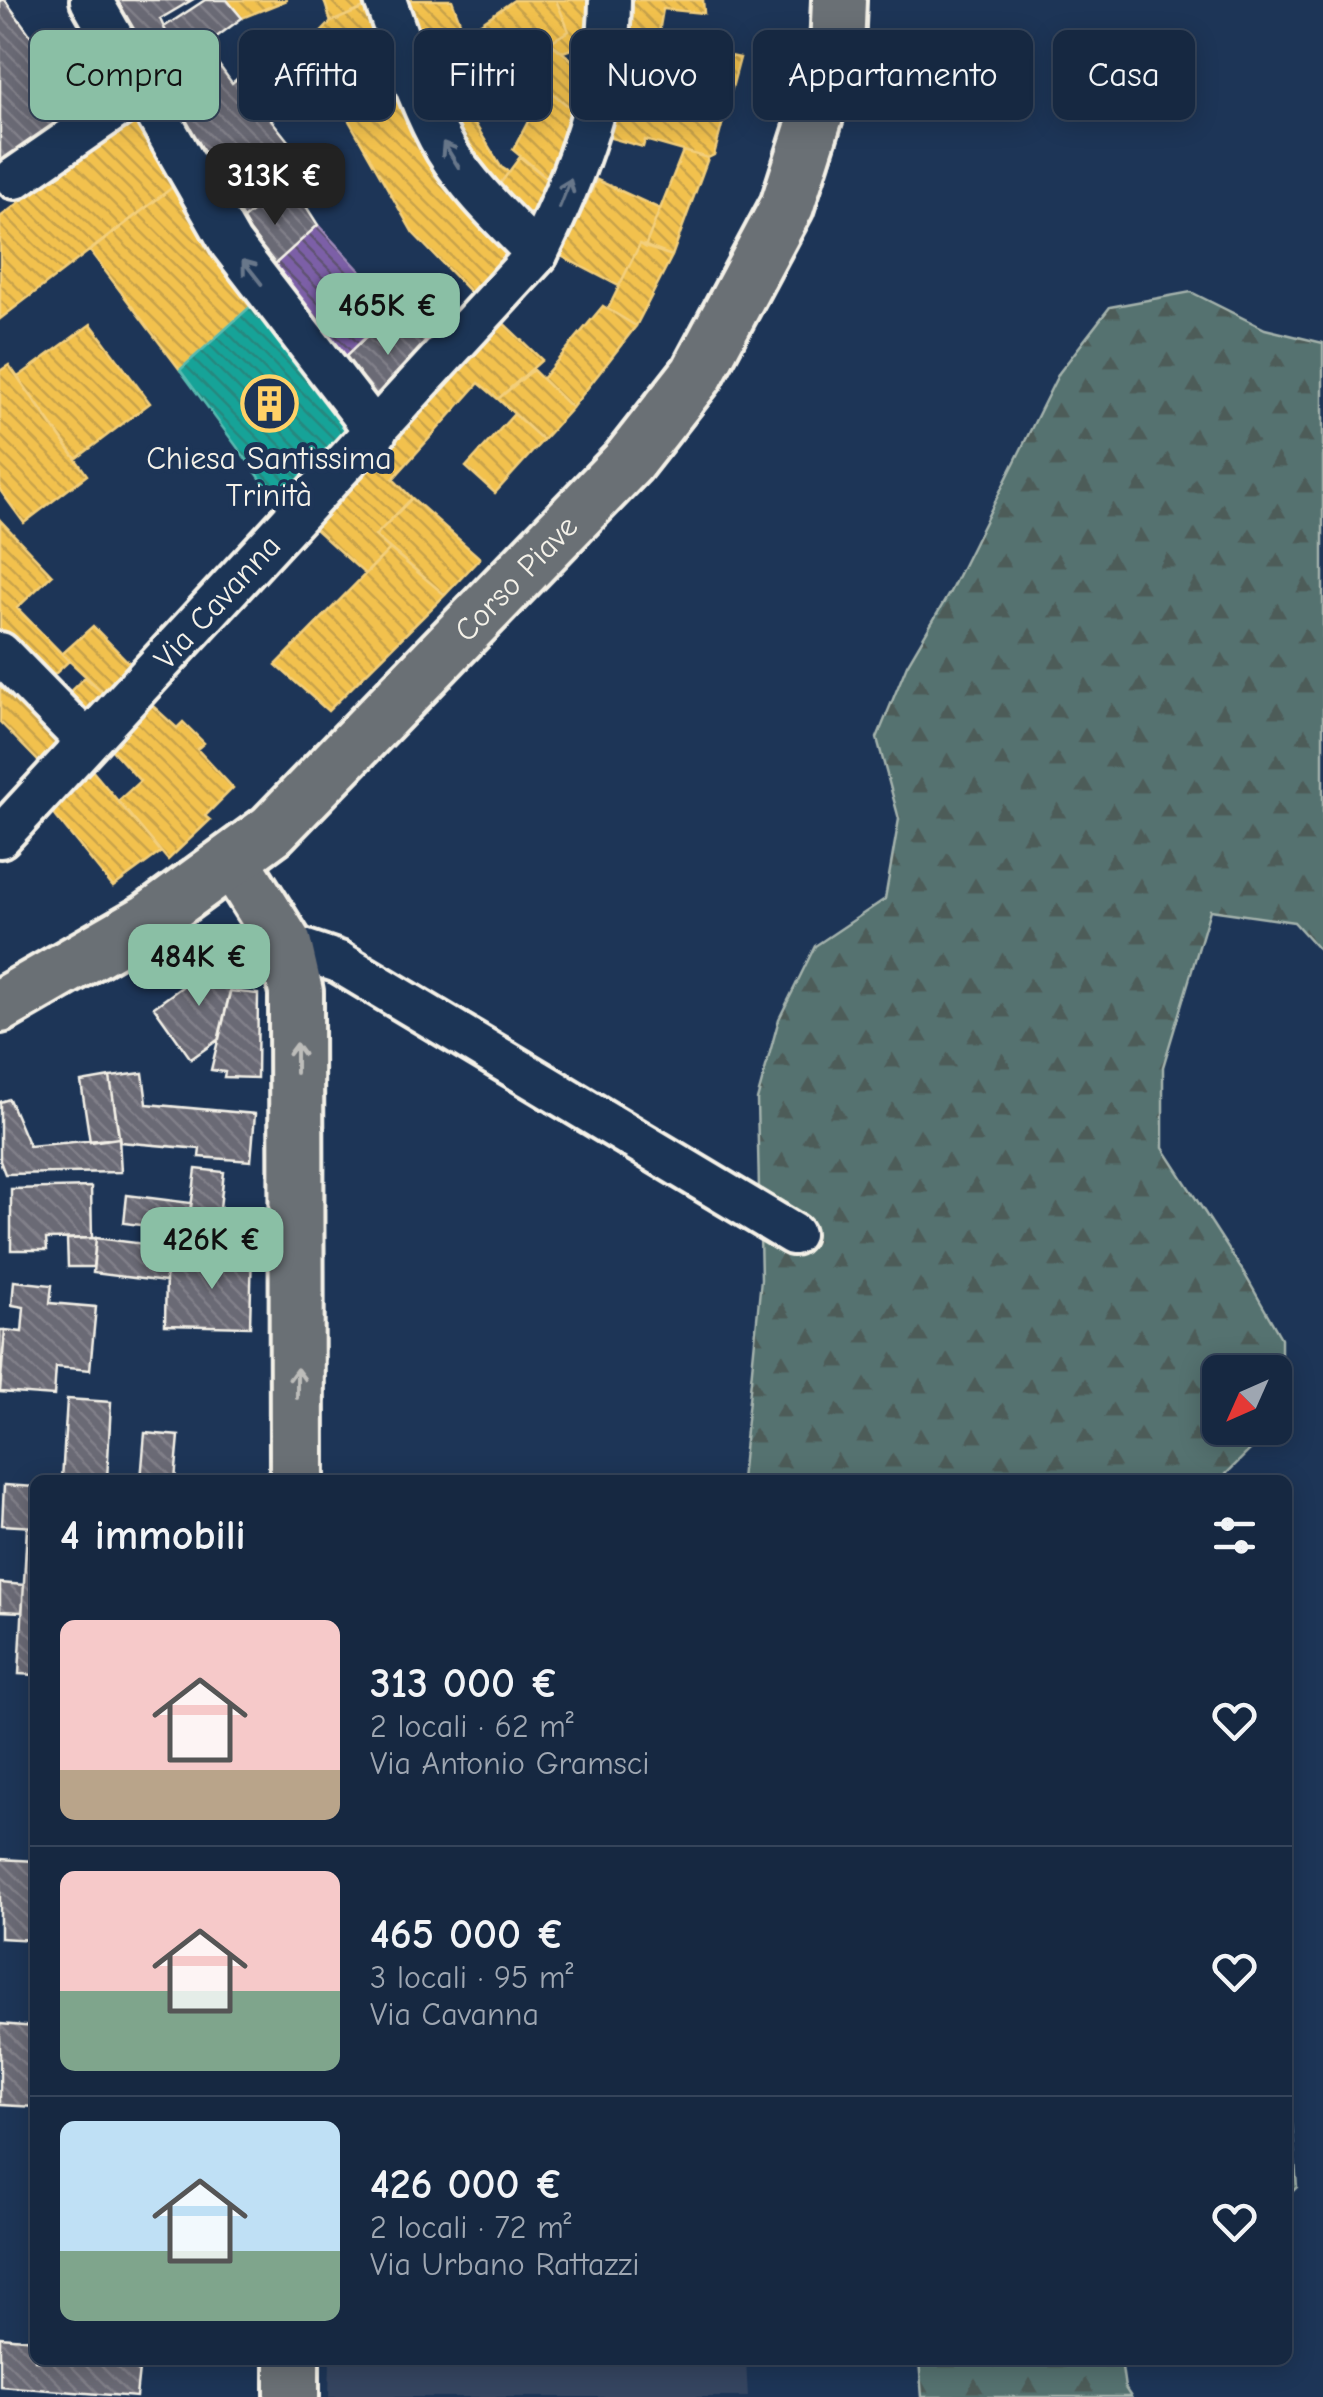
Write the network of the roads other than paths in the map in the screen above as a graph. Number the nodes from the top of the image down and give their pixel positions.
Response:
1 (92, 0) edge
2 (385, 0) edge
3 (610, 0) edge
4 (839, 0) edge
5 (109, 30) edge
6 (99, 120) edge
7 (159, 120) edge
8 (15, 178) dead end
9 (537, 254) junction
10 (376, 432) junction
11 (0, 653) edge
12 (86, 741) junction
13 (0, 837) edge
14 (234, 861) junction
15 (284, 944) junction
16 (0, 1006) edge
17 (793, 1234) dead end
18 (297, 1475) edge
19 (292, 2365) edge
20 (292, 2397) edge

1 - 5 street
9 -> 2 street
9 -> 3 street, Via Cavanna
4 - 14 main road, Corso Piave
6 - 8 street
10 -> 7 street
9 - 10 street, Via Cavanna
10 - 12 street, Via Cavanna
11 - 12 street
12 - 13 street, Via Cavanna
14 - 15 main road
14 - 16 main road, Corso Piave
15 - 17 street
18 -> 15 main road
19 - 20 main road

